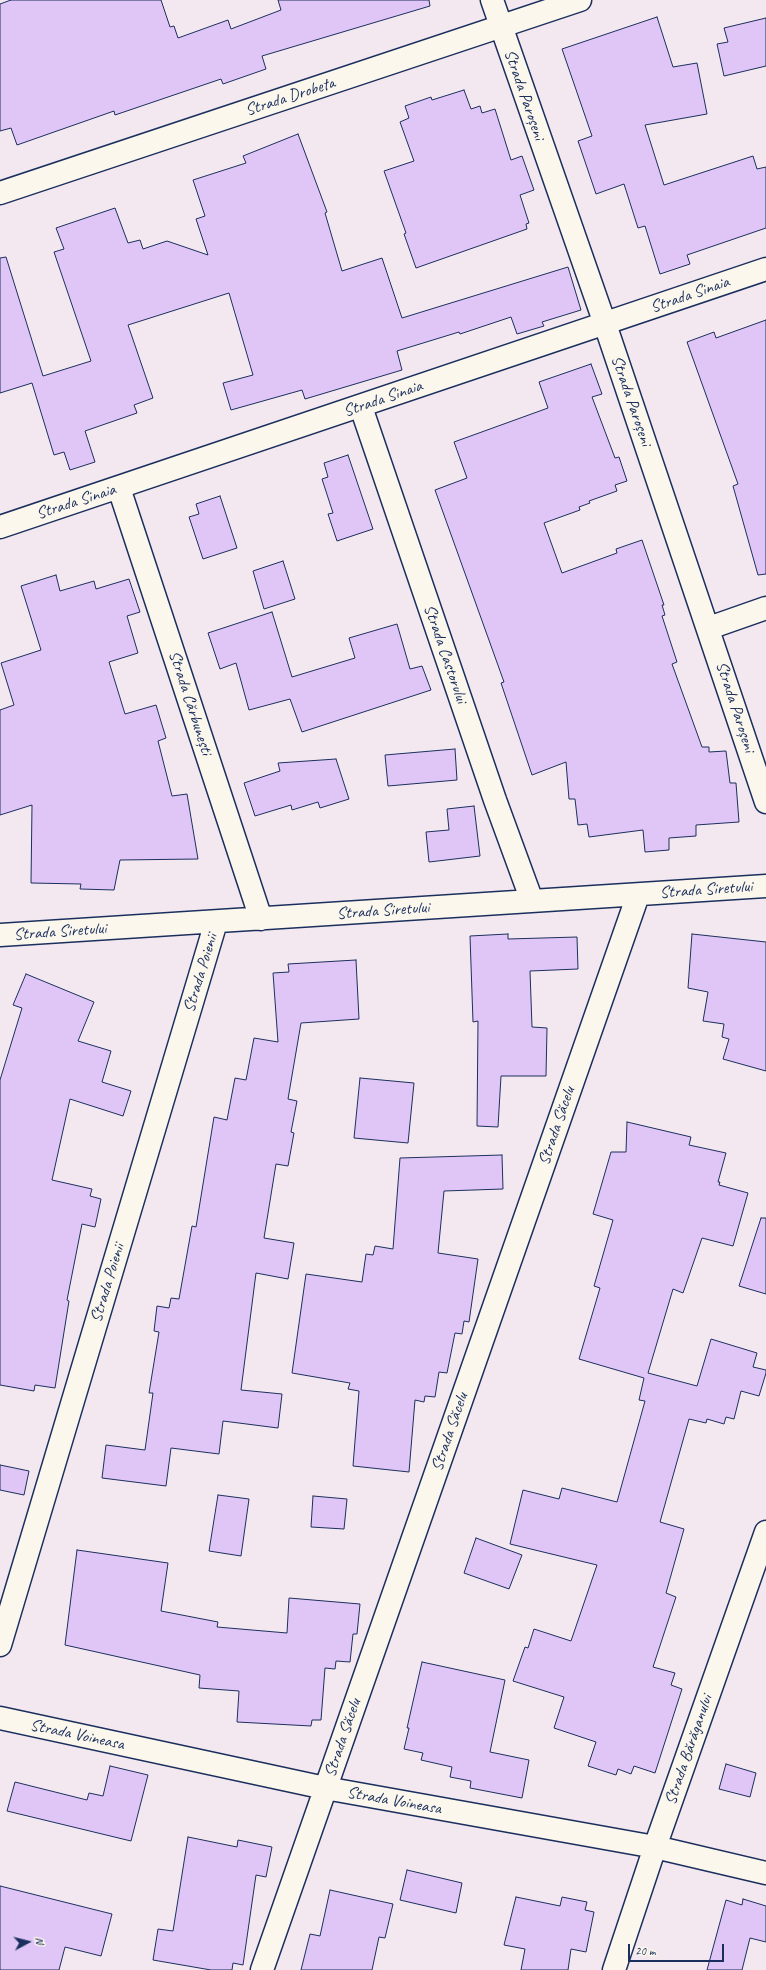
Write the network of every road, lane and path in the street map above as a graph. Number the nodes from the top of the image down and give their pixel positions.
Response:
1 (492, 0) edge
2 (580, 0) edge
3 (500, 27) junction
4 (0, 194) edge
5 (766, 269) edge
6 (605, 324) junction
7 (361, 407) junction
8 (119, 488) junction
9 (0, 527) edge
10 (766, 608) edge
11 (709, 628) junction
12 (766, 802) edge
13 (766, 886) edge
14 (638, 895) junction
15 (532, 901) junction
16 (261, 919) junction
17 (216, 922) junction
18 (0, 935) edge
19 (766, 1532) edge
20 (0, 1645) edge
21 (0, 1718) edge
22 (325, 1788) junction
23 (655, 1847) junction
24 (766, 1873) edge
25 (262, 1970) edge
26 (614, 1970) edge

1 - 3 street, Strada Paroșeni
2 - 3 street, Strada Drobeta
3 - 4 street, Strada Drobeta
3 - 6 street, Strada Paroșeni
5 - 6 street, Strada Sinaia
6 - 7 street, Strada Sinaia
6 - 11 street, Strada Paroșeni
7 - 8 street, Strada Sinaia
7 - 15 street, Strada Castorului
8 - 9 street, Strada Sinaia
8 - 16 street, Strada Cărbunești
10 - 11 street
11 - 12 street, Strada Paroșeni
13 - 14 street, Strada Siretului
14 - 15 street, Strada Siretului
14 - 22 street, Strada Săcelu
15 - 16 street, Strada Siretului
16 - 17 street, Strada Siretului
17 - 18 street, Strada Siretului
17 - 20 street, Strada Poienii
19 - 23 street, Strada Bărăganului
21 - 22 street, Strada Voineasa
22 - 23 street, Strada Voineasa
22 - 25 street, Strada Săcelu
23 - 24 street, Strada Voineasa
23 - 26 street, Strada Bărăganului

